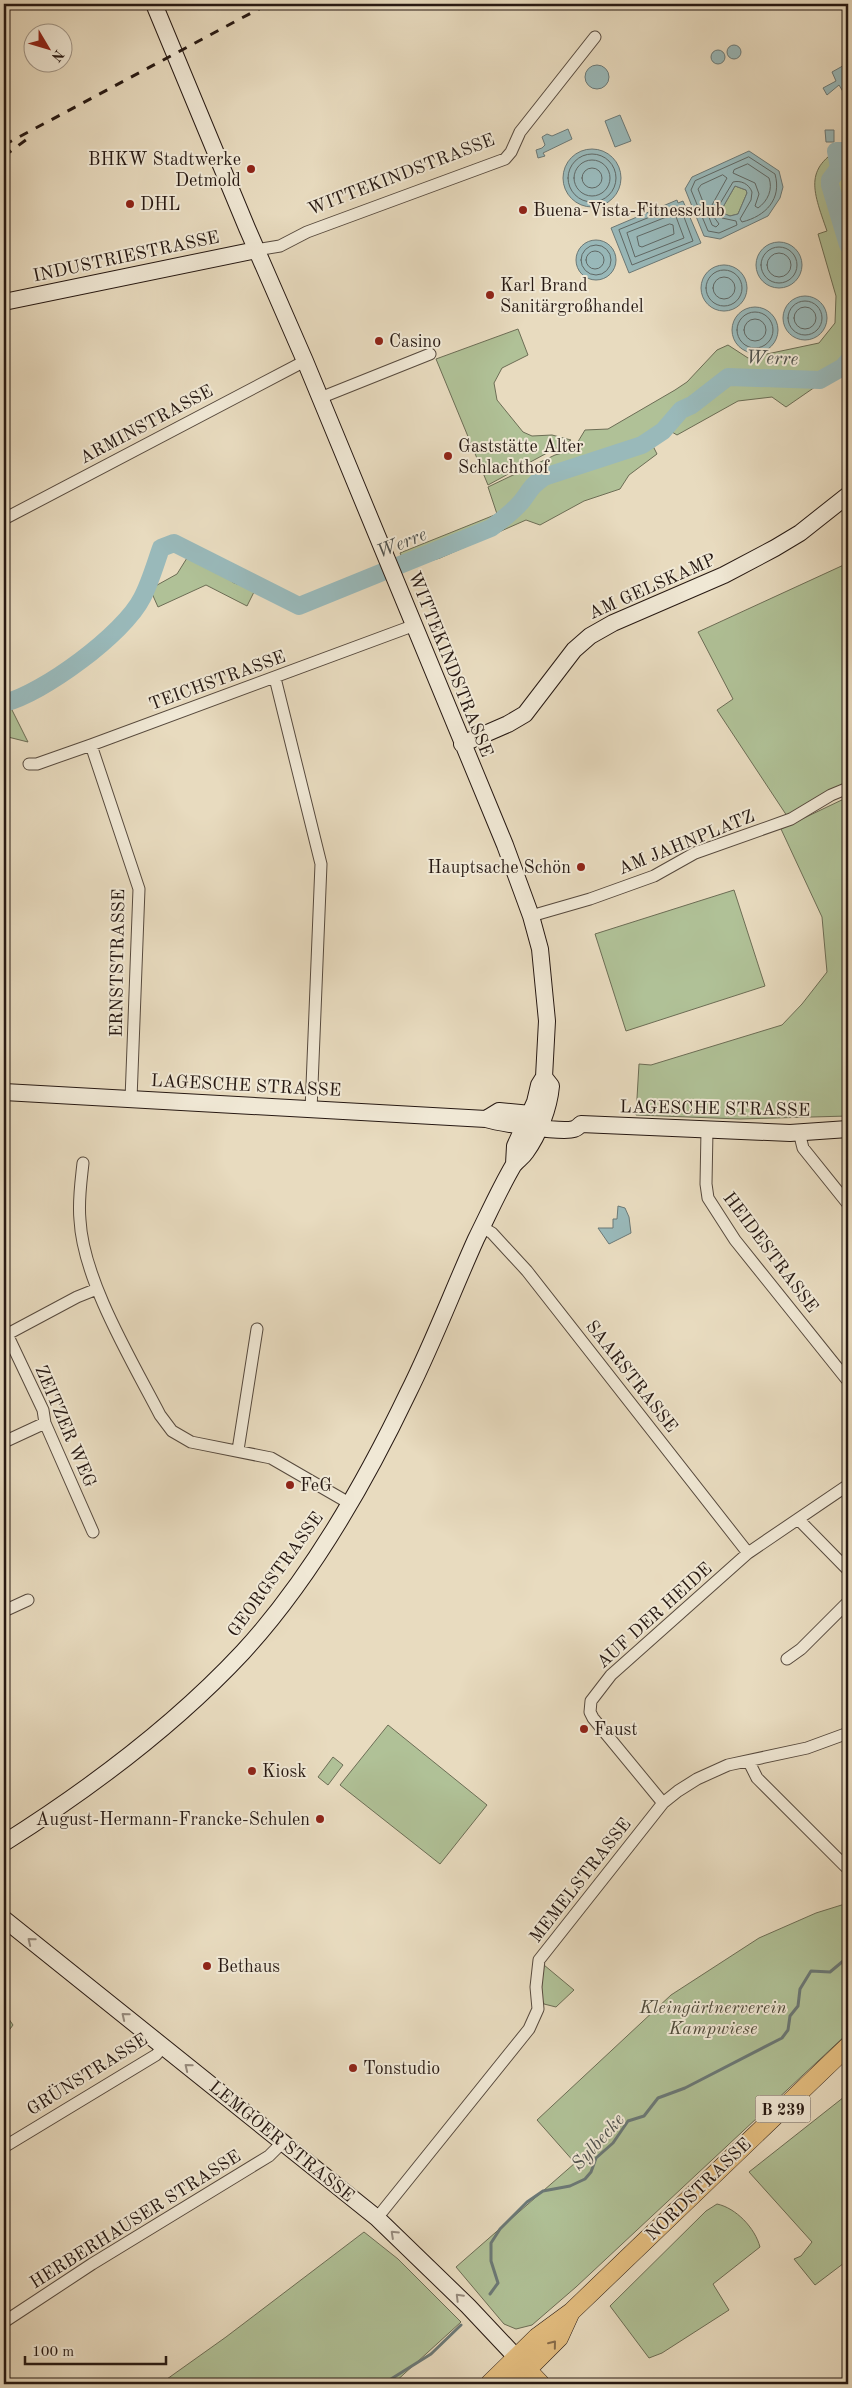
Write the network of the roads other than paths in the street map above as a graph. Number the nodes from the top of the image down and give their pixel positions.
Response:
1 (154, 4) edge
2 (595, 37) dead end
3 (256, 250) junction
4 (4, 302) edge
5 (430, 354) dead end
6 (306, 361) junction
7 (320, 398) junction
8 (848, 495) edge
9 (4, 519) edge
10 (415, 626) junction
11 (274, 678) junction
12 (462, 744) junction
13 (91, 745) junction
14 (29, 764) dead end
15 (848, 788) edge
16 (531, 916) junction
17 (4, 1092) edge
18 (131, 1099) junction
19 (311, 1110) junction
20 (534, 1120) junction
21 (848, 1129) edge
22 (707, 1130) junction
23 (799, 1132) junction
24 (83, 1163) dead end
25 (848, 1204) edge
26 (482, 1227) junction
27 (97, 1289) junction
28 (257, 1329) dead end
29 (6, 1335) edge
30 (848, 1381) edge
31 (45, 1423) junction
32 (4, 1442) edge
33 (238, 1450) junction
34 (848, 1485) edge
35 (349, 1503) junction
36 (798, 1519) junction
37 (93, 1532) dead end
38 (748, 1553) junction
39 (848, 1570) edge
40 (28, 1600) dead end
41 (848, 1602) edge
42 (4, 1611) edge
43 (787, 1659) dead end
44 (848, 1734) edge
45 (749, 1762) junction
46 (663, 1803) junction
47 (4, 1843) edge
48 (848, 1868) edge
49 (4, 1919) edge
50 (163, 2046) junction
51 (848, 2046) edge
52 (283, 2142) junction
53 (4, 2147) edge
54 (377, 2218) junction
55 (571, 2312) junction
56 (4, 2322) edge
57 (516, 2357) junction
58 (528, 2370) junction
59 (488, 2384) edge
60 (513, 2384) edge
61 (541, 2384) edge

1 - 3 street, WITTEKINDSTRASSE
2 - 3 street, WITTEKINDSTRASSE
3 - 4 street, INDUSTRIESTRASSE
3 - 6 street, WITTEKINDSTRASSE
5 - 7 street
6 - 7 street, WITTEKINDSTRASSE
6 - 9 street, ARMINSTRASSE
7 - 10 street, WITTEKINDSTRASSE
8 - 12 street, AM GELSKAMP
10 - 11 street, TEICHSTRASSE
10 - 12 street, WITTEKINDSTRASSE
11 - 13 street, TEICHSTRASSE
11 - 19 street
12 - 16 street, WITTEKINDSTRASSE
13 - 14 street, TEICHSTRASSE
13 - 18 street, ERNSTSTRASSE
15 - 16 street, AM JAHNPLATZ
16 - 20 street, WITTEKINDSTRASSE
17 - 18 street, LAGESCHE STRASSE
18 - 19 street, LAGESCHE STRASSE
19 - 20 street, LAGESCHE STRASSE
20 - 22 street, LAGESCHE STRASSE
20 - 26 street, GEORGSTRASSE
21 - 23 street, LAGESCHE STRASSE
22 - 23 street, LAGESCHE STRASSE
22 - 30 street, HEIDESTRASSE
23 - 25 street
24 - 27 street
26 - 35 street, GEORGSTRASSE
26 - 38 street, SAARSTRASSE
27 - 29 street
27 - 33 street
28 - 33 street
29 - 31 street, ZEITZER WEG
31 - 32 street
31 - 37 street, ZEITZER WEG
33 - 35 street
34 - 36 street, AUF DER HEIDE
35 - 47 street, GEORGSTRASSE
36 - 38 street, AUF DER HEIDE
36 - 39 street
38 - 46 street, AUF DER HEIDE
40 - 42 street
41 - 43 street
44 - 45 street, MEMELSTRASSE
45 - 46 street, MEMELSTRASSE
45 - 48 street
46 - 54 street, MEMELSTRASSE
50 -> 49 street, LEMGOER STRASSE
52 -> 50 street, LEMGOER STRASSE
50 - 53 street, GRÜNSTRASSE
51 - 55 main road, NORDSTRASSE / B 239
52 - 54 street, LEMGOER STRASSE
52 - 56 street, HERBERHAUSER STRASSE
57 -> 54 street, LEMGOER STRASSE
55 - 57 main road, NORDSTRASSE / B 239
58 -> 55 main road, NORDSTRASSE / B 239
57 - 58 main road, LEMGOER STRASSE
57 - 59 main road, NORDSTRASSE / B 239
58 - 60 main road, B 239
58 - 61 main road, LEMGOER STRASSE

